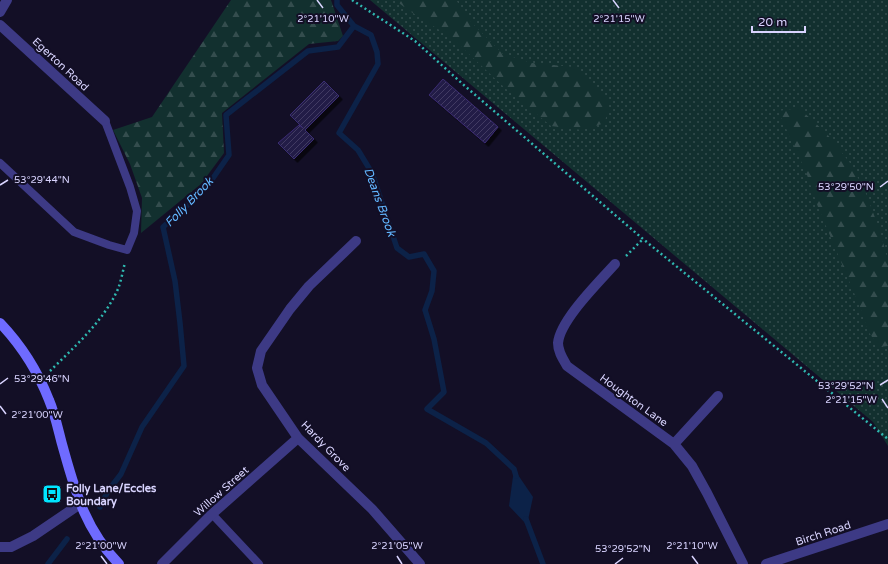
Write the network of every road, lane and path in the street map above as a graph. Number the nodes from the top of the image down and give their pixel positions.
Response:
1 (8, 0) edge
2 (352, 0) edge
3 (0, 12) edge
4 (0, 25) edge
5 (105, 121) joint
6 (0, 163) edge
7 (643, 239) junction
8 (356, 241) dead end
9 (127, 250) junction
10 (615, 264) joint
11 (0, 323) edge
12 (40, 379) junction
13 (718, 396) dead end
14 (298, 438) junction
15 (888, 439) edge
16 (674, 444) junction
17 (80, 504) junction
18 (212, 514) junction
19 (888, 524) edge
20 (0, 547) edge
21 (119, 564) edge
22 (162, 564) edge
23 (259, 564) edge
24 (420, 564) edge
25 (743, 564) edge
26 (766, 564) edge

1 - 3 street
2 - 7 path
4 - 5 street, Egerton Road
5 - 9 lane
6 - 9 lane
7 - 10 path
7 - 15 path
8 - 14 street, Hardy Grove
9 - 12 path
10 - 16 street, Houghton Lane
11 - 12 main road
12 - 17 main road
13 - 16 street
14 - 18 street, Willow Street
14 - 24 street, Hardy Grove
16 - 25 street, Houghton Lane
17 - 20 street
17 - 21 main road
18 - 22 street, Willow Street
18 - 23 lane
19 - 26 street, Birch Road

